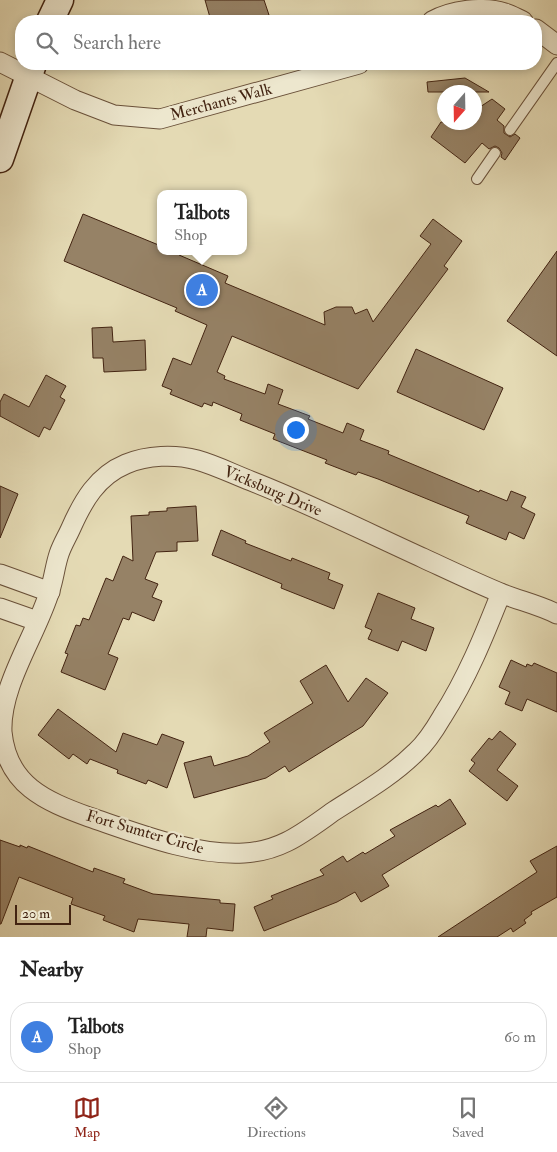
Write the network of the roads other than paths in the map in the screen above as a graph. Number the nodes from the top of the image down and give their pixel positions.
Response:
1 (60, 0) edge
2 (53, 15) edge
3 (442, 15) edge
4 (511, 15) edge
5 (542, 33) edge
6 (557, 44) edge
7 (0, 62) edge
8 (557, 63) edge
9 (15, 66) edge
10 (31, 70) edge
11 (337, 70) edge
12 (510, 130) dead end
13 (495, 153) dead end
14 (0, 159) edge
15 (477, 179) dead end
16 (0, 574) edge
17 (50, 592) junction
18 (501, 593) junction
19 (0, 608) edge
20 (557, 614) edge
21 (37, 621) junction

1 - 2 street
3 - 4 street
5 - 6 street
7 - 9 street, Merchants Walk
8 - 12 lane
10 - 11 street, Merchants Walk
10 - 14 street
13 - 15 lane
16 - 17 street
17 - 18 street, Vicksburg Drive
17 - 21 street, Vicksburg Drive
18 - 20 street, Vicksburg Drive
18 - 21 street, Fort Sumter Circle
19 - 21 street

